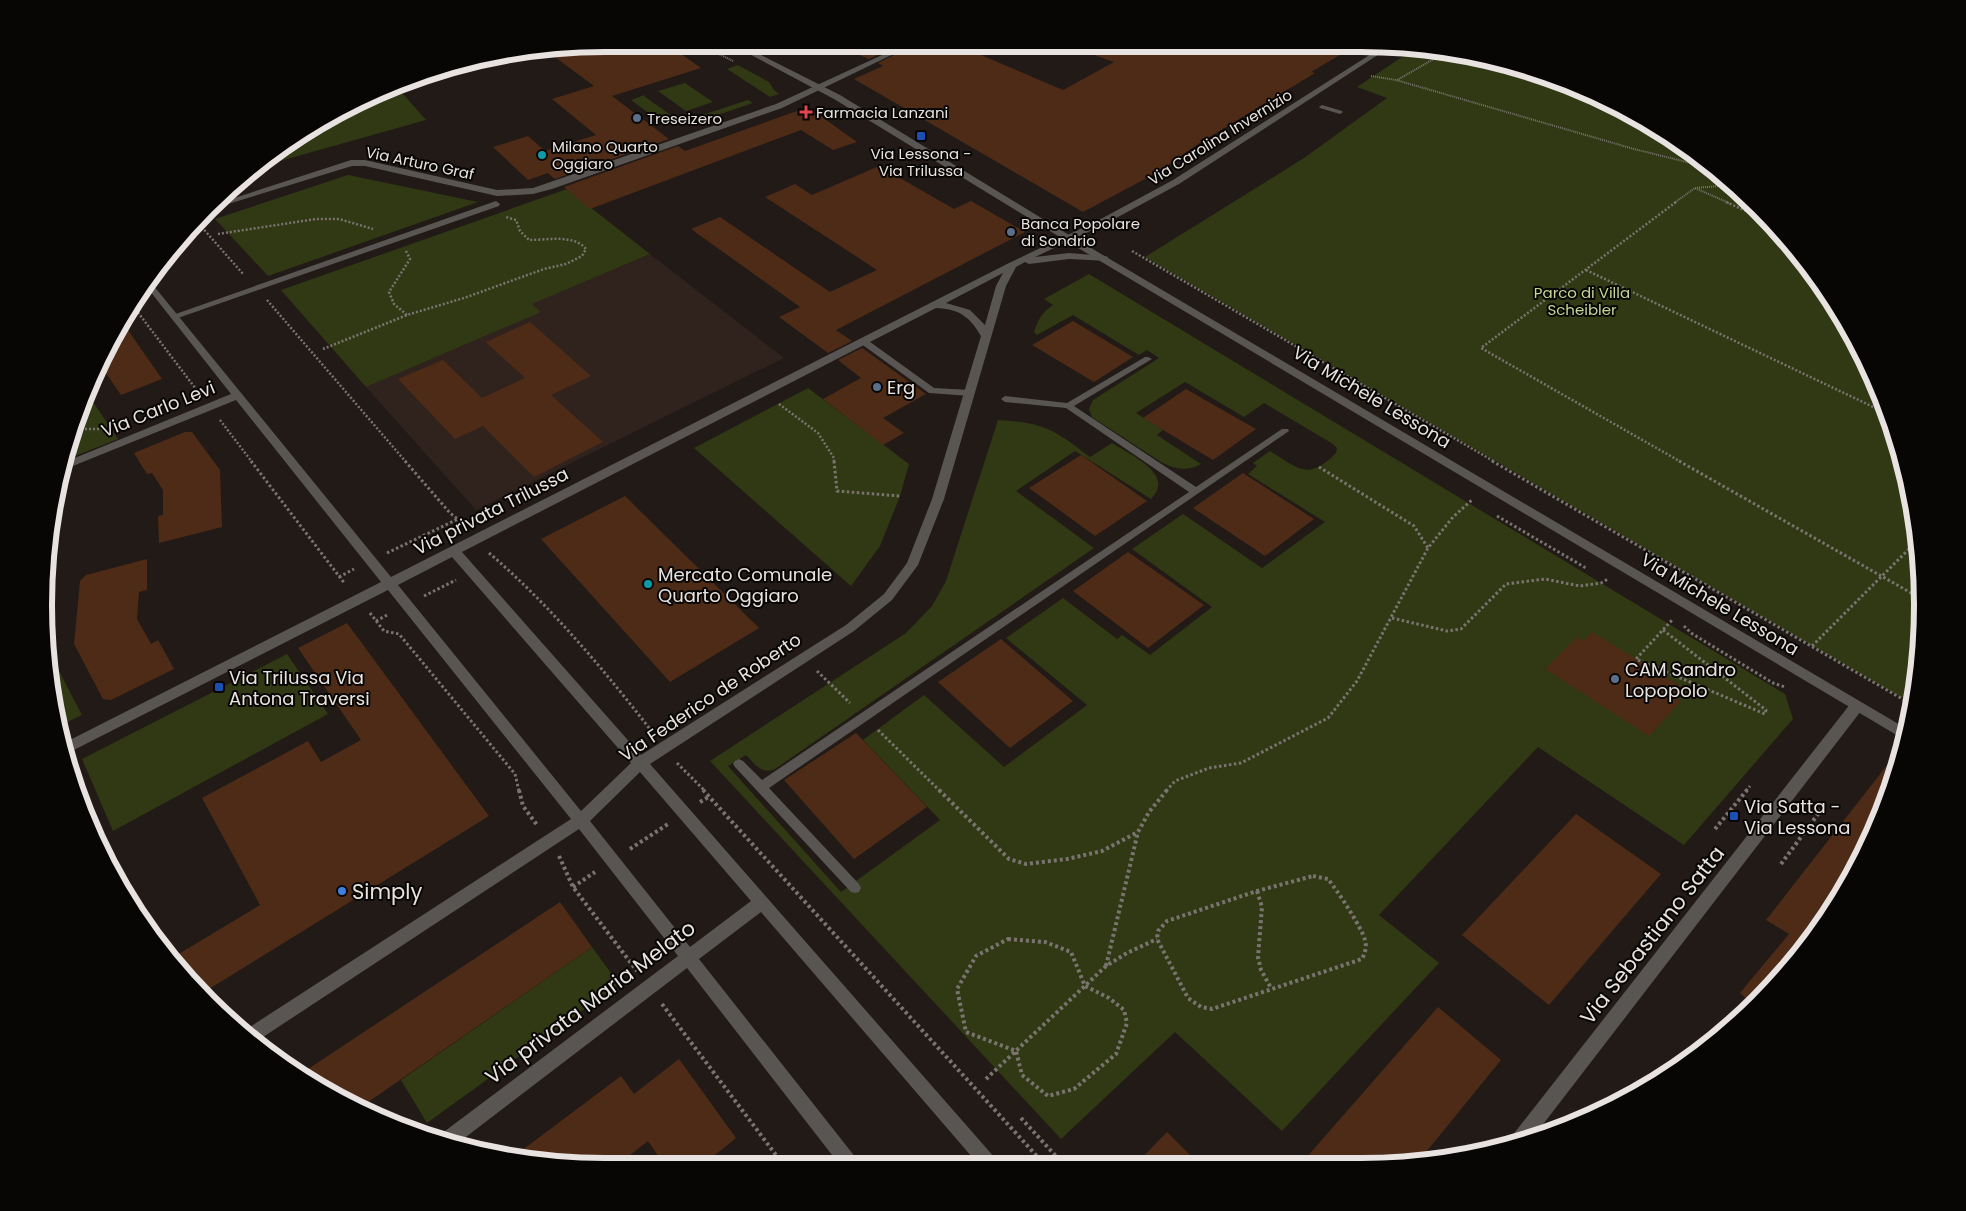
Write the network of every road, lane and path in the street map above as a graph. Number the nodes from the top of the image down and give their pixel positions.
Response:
1 (750, 52) edge
2 (893, 52) edge
3 (1376, 53) edge
4 (1436, 58) edge
5 (1368, 76) dead end
6 (1396, 80) junction
7 (820, 88) junction
8 (1322, 107) dead end
9 (1340, 112) dead end
10 (1692, 163) edge
11 (1720, 186) edge
12 (1695, 188) junction
13 (226, 203) edge
14 (496, 204) dead end
15 (1750, 212) edge
16 (503, 216) dead end
17 (202, 228) edge
18 (218, 234) dead end
19 (1066, 237) junction
20 (396, 239) junction
21 (404, 247) dead end
22 (1132, 251) dead end
23 (1105, 260) junction
24 (1012, 264) junction
25 (1586, 270) junction
26 (250, 281) dead end
27 (153, 288) edge
28 (262, 294) dead end
29 (933, 306) junction
30 (137, 312) edge
31 (407, 315) junction
32 (175, 316) junction
33 (987, 337) junction
34 (863, 341) junction
35 (323, 350) dead end
36 (1148, 359) dead end
37 (970, 393) junction
38 (200, 394) dead end
39 (238, 395) junction
40 (1004, 400) dead end
41 (778, 404) dead end
42 (1068, 406) junction
43 (1877, 409) edge
44 (218, 418) dead end
45 (110, 428) dead end
46 (82, 429) edge
47 (1285, 431) dead end
48 (70, 464) edge
49 (1319, 467) dead end
50 (1196, 492) junction
51 (900, 496) dead end
52 (1475, 496) dead end
53 (1428, 548) junction
54 (1910, 548) edge
55 (454, 551) junction
56 (385, 554) dead end
57 (1623, 568) junction
58 (472, 571) junction
59 (1881, 576) junction
60 (339, 577) dead end
61 (389, 584) junction
62 (1913, 594) edge
63 (406, 606) junction
64 (1392, 618) junction
65 (1673, 619) dead end
66 (1663, 630) junction
67 (1812, 646) junction
68 (803, 657) junction
69 (1905, 701) edge
70 (1856, 706) junction
71 (864, 717) junction
72 (644, 723) dead end
73 (1899, 731) edge
74 (70, 746) edge
75 (640, 763) junction
76 (739, 764) dead end
77 (682, 769) dead end
78 (1750, 786) dead end
79 (761, 787) junction
80 (710, 796) junction
81 (1821, 810) dead end
82 (684, 813) junction
83 (580, 820) junction
84 (1715, 829) dead end
85 (540, 830) dead end
86 (1138, 832) junction
87 (558, 854) dead end
88 (613, 861) junction
89 (1781, 864) dead end
90 (573, 887) junction
91 (855, 888) dead end
92 (1257, 891) junction
93 (762, 902) junction
94 (1157, 939) junction
95 (687, 956) junction
96 (1106, 966) junction
97 (642, 978) dead end
98 (1085, 986) junction
99 (1272, 988) junction
100 (665, 1008) dead end
101 (255, 1032) edge
102 (1016, 1051) junction
103 (986, 1079) dead end
104 (1021, 1118) dead end
105 (1525, 1133) edge
106 (451, 1137) edge
107 (778, 1158) edge
108 (845, 1158) edge
109 (983, 1158) edge
110 (1039, 1158) edge
111 (1058, 1158) edge

1 - 7 street, Via Michele Lessona
2 - 7 street, Via Arturo Graf
3 - 19 street, Via Carolina Invernizio
4 - 6 path
5 - 6 path
6 - 10 path
7 - 13 street, Via Arturo Graf
7 - 19 street, Via Michele Lessona
8 - 9 lane
11 - 12 path
12 - 15 path
12 - 25 path
14 - 20 street
16 - 31 path
17 - 26 path
18 - 20 path
19 - 23 street, Via Michele Lessona
19 - 24 street
20 - 32 street
21 - 31 path
22 - 67 path
23 - 24 street
23 - 57 street, Via Michele Lessona
24 - 29 street
24 - 33 street, Via Federico de Roberto
25 - 43 path
25 - 59 path
27 - 32 street
28 - 56 path
29 - 33 street
29 - 34 street, Via privata Trilussa
30 - 38 path
31 - 35 path
32 - 39 street
33 - 37 street, Via Federico de Roberto
34 - 37 lane
34 - 55 street, Via privata Trilussa
36 - 42 lane
37 - 68 street, Via Federico de Roberto
39 - 48 street, Via Carlo Levi
39 - 61 street
40 - 42 lane
41 - 51 path
42 - 50 lane
44 - 60 path
45 - 46 path
47 - 50 lane
49 - 53 path
50 - 71 lane
52 - 53 path
53 - 64 path
54 - 59 path
55 - 58 street
55 - 61 street, Via privata Trilussa
57 - 64 path
57 - 70 street, Via Michele Lessona
58 - 63 path
58 - 72 path
58 - 75 street
59 - 62 path
59 - 67 path
61 - 63 street
61 - 74 street, Via privata Trilussa
63 - 83 street
63 - 85 path
64 - 86 path
65 - 66 path
66 - 66 path
67 - 69 path
68 - 71 path
68 - 75 street, Via Federico de Roberto
70 - 73 street, Via Michele Lessona
70 - 105 street, Via Sebastiano Satta
71 - 79 lane
71 - 86 path
75 - 82 street
75 - 83 street, Via Federico de Roberto
76 - 79 lane
77 - 80 path
78 - 84 path
79 - 91 lane
80 - 82 path
80 - 110 path
81 - 89 path
82 - 88 path
82 - 93 street
83 - 88 street
83 - 101 street, Via Federico de Roberto
86 - 96 path
87 - 90 path
88 - 90 path
88 - 95 street
90 - 97 path
92 - 94 path
92 - 99 path
92 - 99 path
93 - 95 street, Via privata Maria Melato
93 - 109 street
94 - 96 path
94 - 99 path
95 - 106 street, Via privata Maria Melato
95 - 108 street
96 - 98 path
98 - 102 path
98 - 102 path
98 - 102 path
100 - 107 path
102 - 103 path
104 - 111 path

